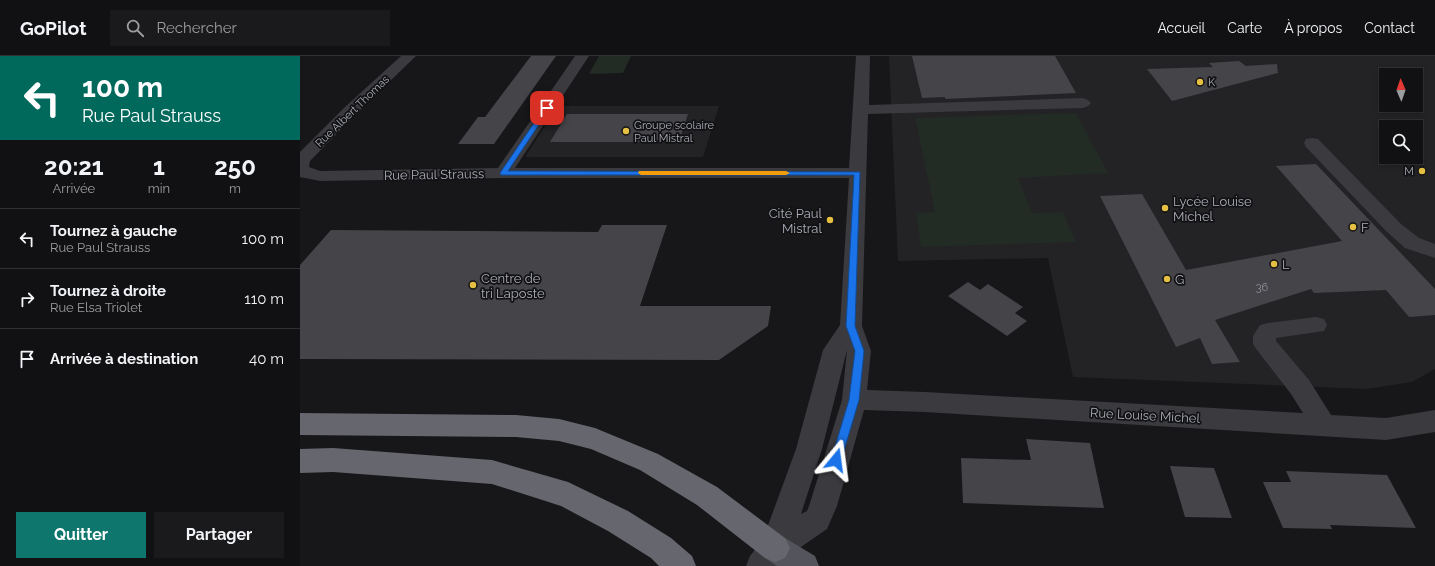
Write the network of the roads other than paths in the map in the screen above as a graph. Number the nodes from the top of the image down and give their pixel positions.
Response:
1 (409, 56) edge
2 (582, 56) edge
3 (863, 56) edge
4 (1083, 103) dead end
5 (860, 110) junction
6 (1312, 143) dead end
7 (300, 168) edge
8 (503, 173) junction
9 (858, 173) junction
10 (1435, 251) edge
11 (1316, 325) dead end
12 (850, 326) junction
13 (854, 400) junction
14 (1435, 421) edge
15 (300, 424) edge
16 (1323, 425) junction
17 (300, 461) edge
18 (768, 557) edge
19 (681, 566) edge
20 (804, 566) edge

1 - 7 street, Rue Albert Thomas
2 - 8 street
3 - 5 street
4 - 5 street
5 - 9 street
6 - 10 street
7 - 8 street, Rue Paul Strauss
8 - 9 street, Rue Paul Strauss
9 - 12 street
11 - 16 street
12 - 13 street
12 - 18 street
13 - 16 street, Rue Louise Michel
13 - 18 street
14 - 16 street, Rue Louise Michel
15 - 18 highway
17 - 19 highway
18 - 20 main road

